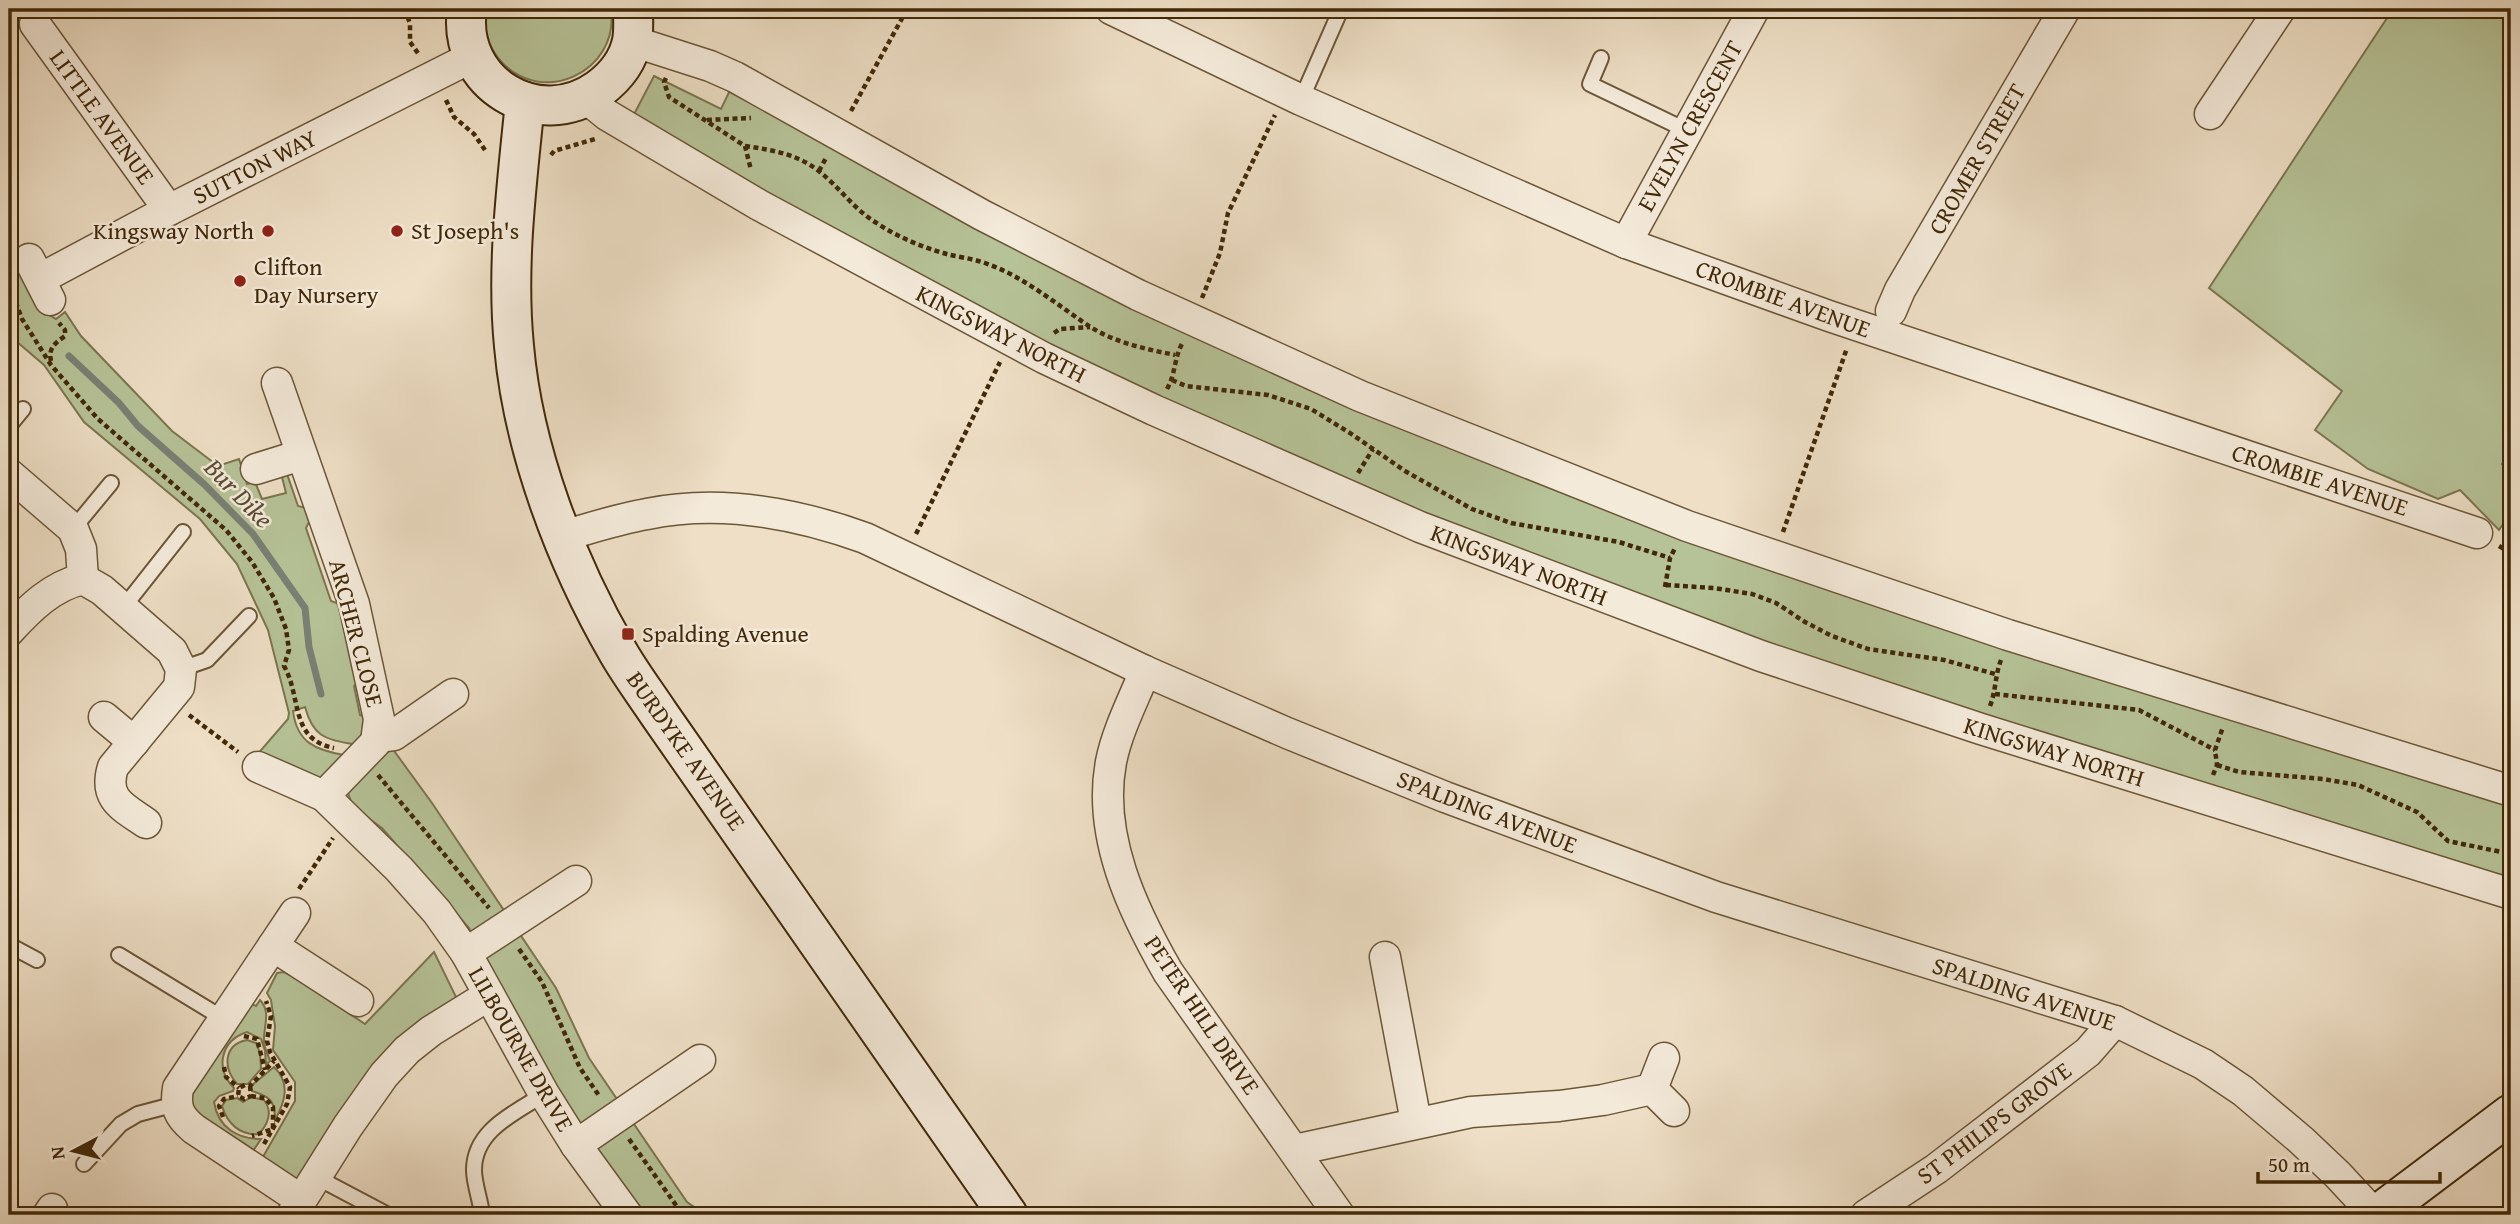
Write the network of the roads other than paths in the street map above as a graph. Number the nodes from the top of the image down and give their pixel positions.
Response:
1 (467, 9) edge
2 (1111, 9) edge
3 (1341, 9) edge
4 (1754, 9) edge
5 (2065, 9) edge
6 (2280, 9) edge
7 (35, 24) dead end
8 (632, 25) edge
9 (472, 57) junction
10 (1601, 58) dead end
11 (1294, 96) junction
12 (586, 98) junction
13 (525, 102) junction
14 (2210, 114) dead end
15 (1688, 131) junction
16 (169, 210) junction
17 (1626, 243) junction
18 (40, 280) road end
19 (1891, 311) dead end
20 (277, 383) dead end
21 (23, 409) dead end
22 (9, 426) edge
23 (301, 455) junction
24 (256, 469) dead end
25 (9, 474) edge
26 (111, 483) dead end
27 (73, 529) junction
28 (183, 532) dead end
29 (2477, 533) dead end
30 (563, 536) junction
31 (83, 579) junction
32 (124, 608) junction
33 (249, 616) dead end
34 (9, 631) edge
35 (181, 669) junction
36 (1145, 671) junction
37 (453, 694) dead end
38 (104, 717) dead end
39 (377, 737) junction
40 (134, 741) junction
41 (258, 767) road end
42 (2511, 791) edge
43 (324, 796) junction
44 (146, 823) dead end
45 (576, 881) dead end
46 (2511, 894) edge
47 (295, 913) road end
48 (9, 946) edge
49 (273, 946) junction
50 (466, 953) junction
51 (119, 955) dead end
52 (1385, 957) dead end
53 (37, 960) dead end
54 (489, 995) junction
55 (358, 1001) dead end
56 (2115, 1021) junction
57 (230, 1029) junction
58 (1664, 1058) dead end
59 (700, 1060) dead end
60 (1652, 1089) junction
61 (544, 1094) junction
62 (176, 1104) junction
63 (1674, 1111) dead end
64 (2511, 1114) edge
65 (1416, 1122) junction
66 (576, 1144) junction
67 (1295, 1150) junction
68 (85, 1164) dead end
69 (303, 1197) edge
70 (481, 1208) dead end
71 (388, 1215) edge
72 (627, 1215) edge
73 (1008, 1215) edge
74 (1339, 1215) edge
75 (1866, 1215) edge
76 (2376, 1215) edge

1 - 9 street
2 - 11 street, CROMBIE AVENUE
3 - 11 lane
4 - 15 street, EVELYN CRESCENT
5 - 19 street, CROMER STREET
6 - 14 street
7 - 16 street, LITTLE AVENUE
8 - 12 street
8 - 42 street
9 - 13 street
9 - 16 street, SUTTON WAY
10 - 15 lane
11 - 17 street, CROMBIE AVENUE
12 - 13 street
12 - 46 street, KINGSWAY NORTH
13 - 30 street, BURDYKE AVENUE
15 - 17 street, EVELYN CRESCENT
16 - 18 street, SUTTON WAY
17 - 29 street, CROMBIE AVENUE
20 - 23 street, ARCHER CLOSE
21 - 22 lane
23 - 24 street
23 - 39 street, ARCHER CLOSE
25 - 27 street
26 - 27 lane
27 - 31 street
28 - 32 lane
30 - 36 street, SPALDING AVENUE
30 - 73 street, BURDYKE AVENUE
31 - 32 street
31 - 34 street
32 - 35 street
33 - 35 lane
35 - 40 street
36 - 56 street, SPALDING AVENUE
36 - 67 street, PETER HILL DRIVE
37 - 39 street
38 - 40 street
39 - 43 street, ARCHER CLOSE
40 - 44 street
41 - 43 street, LILBOURNE DRIVE
43 - 50 street, LILBOURNE DRIVE
45 - 50 street, LILBOURNE DRIVE
47 - 49 street
48 - 53 lane
49 - 55 street
49 - 57 street
50 - 54 street, LILBOURNE DRIVE
51 - 57 lane
52 - 65 street
54 - 61 street, LILBOURNE DRIVE
54 - 69 street
56 - 75 street, ST PHILIPS GROVE
56 - 76 street, SPALDING AVENUE
57 - 62 street
58 - 60 street
59 - 66 street, LILBOURNE DRIVE
60 - 63 street
60 - 65 street
61 - 66 street, LILBOURNE DRIVE
61 - 70 lane
62 - 68 lane
62 - 69 street
64 - 76 street
65 - 67 street
66 - 72 street, LILBOURNE DRIVE
67 - 74 street, PETER HILL DRIVE
69 - 71 lane

